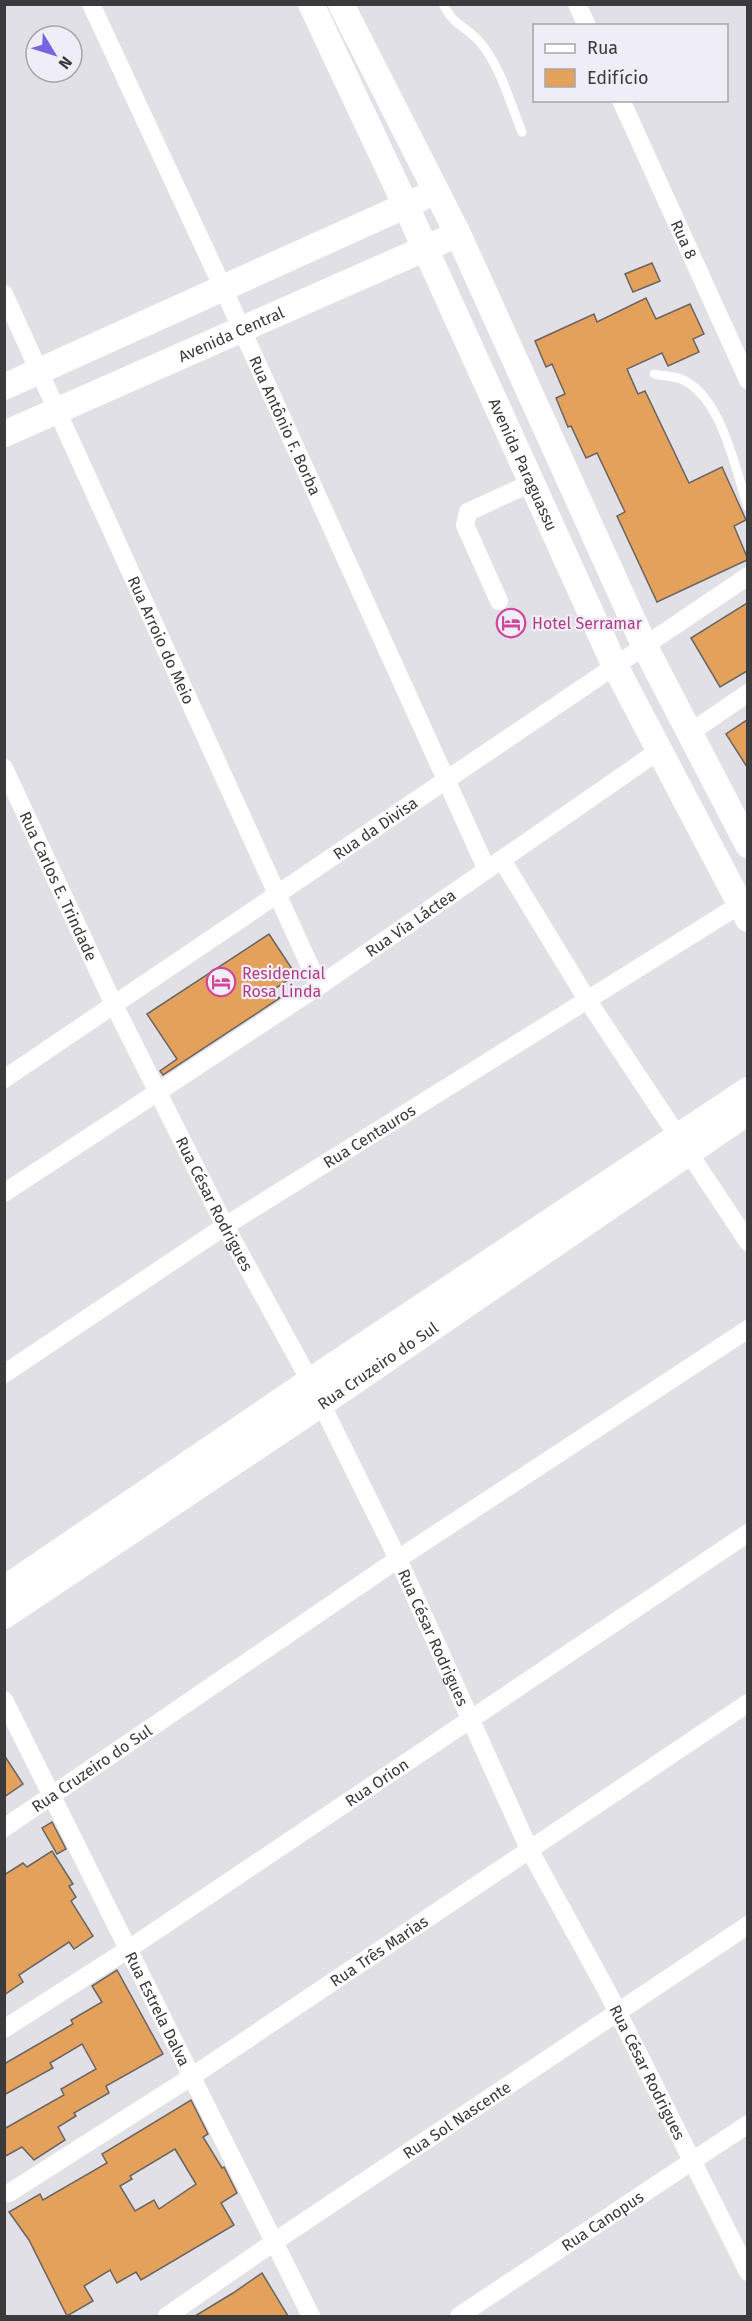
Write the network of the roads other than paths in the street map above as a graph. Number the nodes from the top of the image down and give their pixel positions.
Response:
1 (91, 4) edge
2 (311, 4) edge
3 (443, 4) edge
4 (577, 4) edge
5 (342, 5) edge
6 (586, 24) edge
7 (622, 102) edge
8 (522, 132) dead end
9 (436, 191) junction
10 (406, 206) junction
11 (458, 234) junction
12 (424, 248) junction
13 (223, 288) junction
14 (4, 294) edge
15 (240, 328) junction
16 (40, 371) junction
17 (654, 374) dead end
18 (747, 380) edge
19 (4, 387) edge
20 (58, 410) junction
21 (4, 434) edge
22 (531, 483) junction
23 (747, 507) edge
24 (747, 576) edge
25 (500, 601) dead end
26 (645, 647) junction
27 (615, 666) junction
28 (747, 693) edge
29 (688, 734) junction
30 (660, 750) junction
31 (4, 768) edge
32 (445, 782) junction
33 (747, 845) edge
34 (495, 865) junction
35 (278, 895) junction
36 (744, 911) edge
37 (319, 986) junction
38 (588, 1001) junction
39 (114, 1005) junction
40 (4, 1079) edge
41 (747, 1090) edge
42 (157, 1091) junction
43 (747, 1112) edge
44 (682, 1147) junction
45 (4, 1193) edge
46 (225, 1226) junction
47 (747, 1242) edge
48 (478, 1284) junction
49 (747, 1332) edge
50 (4, 1374) edge
51 (310, 1381) junction
52 (321, 1404) junction
53 (747, 1533) edge
54 (82, 1550) junction
55 (398, 1559) junction
56 (4, 1589) edge
57 (4, 1616) edge
58 (4, 1700) edge
59 (747, 1703) edge
60 (468, 1719) junction
61 (52, 1796) junction
62 (4, 1828) edge
63 (530, 1851) junction
64 (747, 1925) edge
65 (128, 1950) junction
66 (616, 2011) junction
67 (4, 2029) edge
68 (191, 2077) junction
69 (747, 2124) edge
70 (691, 2162) junction
71 (9, 2193) dead end
72 (274, 2242) junction
73 (747, 2272) edge
74 (167, 2316) edge
75 (311, 2316) edge
76 (459, 2316) edge

1 - 13 street, Rua Antônio F. Borba
2 - 10 street, Avenida Paraguassu
3 - 8 lane
4 - 6 street
5 - 9 street
7 - 18 street, Rua 8
9 - 10 street
9 - 11 street
10 - 12 street, Avenida Paraguassu
10 - 13 street
11 - 12 street, Avenida Central
11 - 26 street
12 - 15 street, Avenida Central
12 - 22 street, Avenida Paraguassu
13 - 15 street, Rua Antônio F. Borba
13 - 16 street
14 - 16 street, Rua Arroio do Meio
15 - 20 street, Avenida Central
15 - 32 street, Rua Antônio F. Borba
16 - 19 street
16 - 20 street, Rua Arroio do Meio
17 - 23 lane
20 - 21 street, Avenida Central
20 - 35 street, Rua Arroio do Meio
22 - 25 street
22 - 27 street, Avenida Paraguassu
24 - 26 street, Rua da Divisa
26 - 27 street, Rua da Divisa
26 - 29 street
27 - 30 street, Avenida Paraguassu
27 - 32 street, Rua da Divisa
28 - 29 street
29 - 33 street
30 - 34 street, Rua Via Láctea
30 - 36 street, Avenida Paraguassu
31 - 39 street, Rua Carlos E. Trindade
32 - 34 street, Rua Antônio F. Borba
32 - 35 street, Rua da Divisa
34 - 37 street, Rua Via Láctea
34 - 38 street, Rua Antônio F. Borba
35 - 37 street, Rua Arroio do Meio
35 - 39 street, Rua da Divisa
36 - 38 street, Rua Centauros
37 - 42 street, Rua Via Láctea
38 - 44 street, Rua Antônio F. Borba
38 - 46 street, Rua Centauros
39 - 40 street, Rua da Divisa
39 - 42 street, Rua César Rodrigues
41 - 44 street, Rua Cruzeiro do Sul
42 - 45 street, Rua Via Láctea
42 - 46 street, Rua César Rodrigues
43 - 44 street, Rua Cruzeiro do Sul
44 - 47 street, Rua Antônio F. Borba
44 - 48 street, Rua Cruzeiro do Sul
46 - 50 street, Rua Centauros
46 - 51 street, Rua César Rodrigues
48 - 51 street, Rua Cruzeiro do Sul
48 - 52 street, Rua Cruzeiro do Sul
49 - 55 street, Rua Cruzeiro do Sul
51 - 52 street, Rua César Rodrigues
51 - 54 street, Rua Cruzeiro do Sul
52 - 54 street, Rua Cruzeiro do Sul
52 - 55 street, Rua César Rodrigues
53 - 60 street, Rua Orion
54 - 56 street, Rua Cruzeiro do Sul
54 - 57 street, Rua Cruzeiro do Sul
55 - 60 street, Rua César Rodrigues
55 - 61 street, Rua Cruzeiro do Sul
58 - 61 street, Rua Estrela Dalva
59 - 63 street, Rua Três Marias
60 - 63 street, Rua César Rodrigues
60 - 65 street, Rua Orion
61 - 62 street, Rua Cruzeiro do Sul
61 - 65 street, Rua Estrela Dalva
63 - 66 street, Rua César Rodrigues
63 - 68 street, Rua Três Marias
64 - 66 street, Rua Sol Nascente
65 - 67 street, Rua Orion
65 - 68 street, Rua Estrela Dalva
66 - 70 street, Rua César Rodrigues
66 - 72 street, Rua Sol Nascente
68 - 71 street, Rua Três Marias
68 - 72 street, Rua Estrela Dalva
69 - 70 street, Rua Canopus
70 - 73 street, Rua César Rodrigues
70 - 76 street, Rua Canopus
72 - 74 street, Rua Sol Nascente
72 - 75 street, Rua Estrela Dalva

